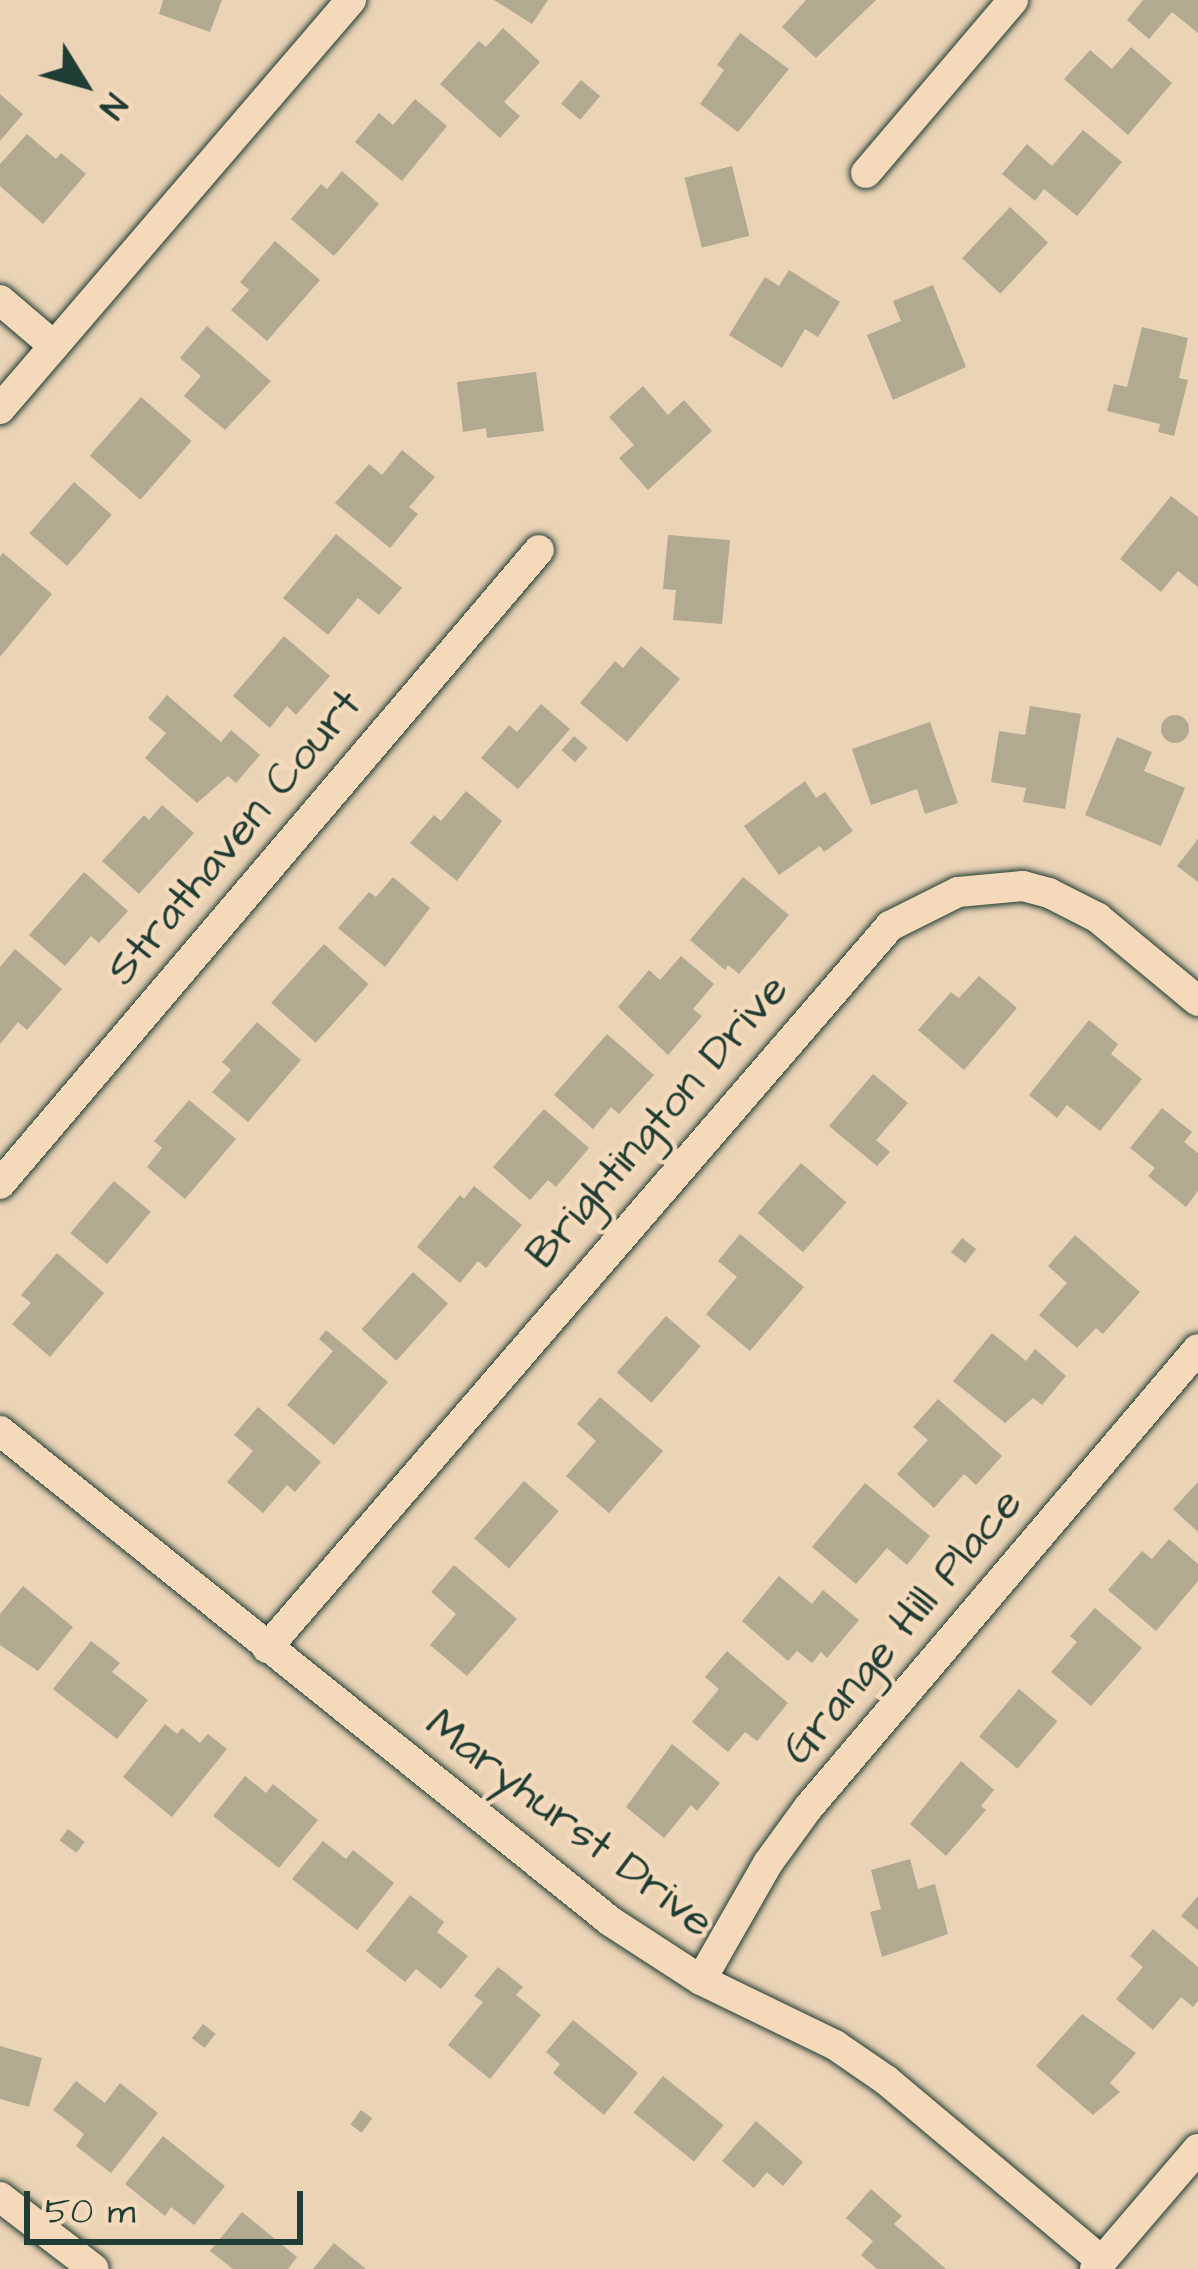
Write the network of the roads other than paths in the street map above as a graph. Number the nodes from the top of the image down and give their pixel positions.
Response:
1 (351, 0) edge
2 (1013, 0) edge
3 (866, 172) dead end
4 (0, 300) edge
5 (54, 346) junction
6 (0, 409) edge
7 (539, 550) dead end
8 (1198, 1001) edge
9 (0, 1184) edge
10 (1198, 1349) edge
11 (0, 1430) edge
12 (267, 1648) junction
13 (701, 1980) junction
14 (1198, 2150) edge
15 (0, 2197) edge
16 (1098, 2265) edge
17 (94, 2269) edge

1 - 5 street
2 - 3 street
4 - 5 street
5 - 6 street
7 - 9 street, Strathaven Court
8 - 12 street, Brightington Drive
10 - 13 street, Grange Hill Place
11 - 12 street, Maryhurst Drive
12 - 13 street, Maryhurst Drive
13 - 16 street, Maryhurst Drive
14 - 16 street
15 - 17 street

